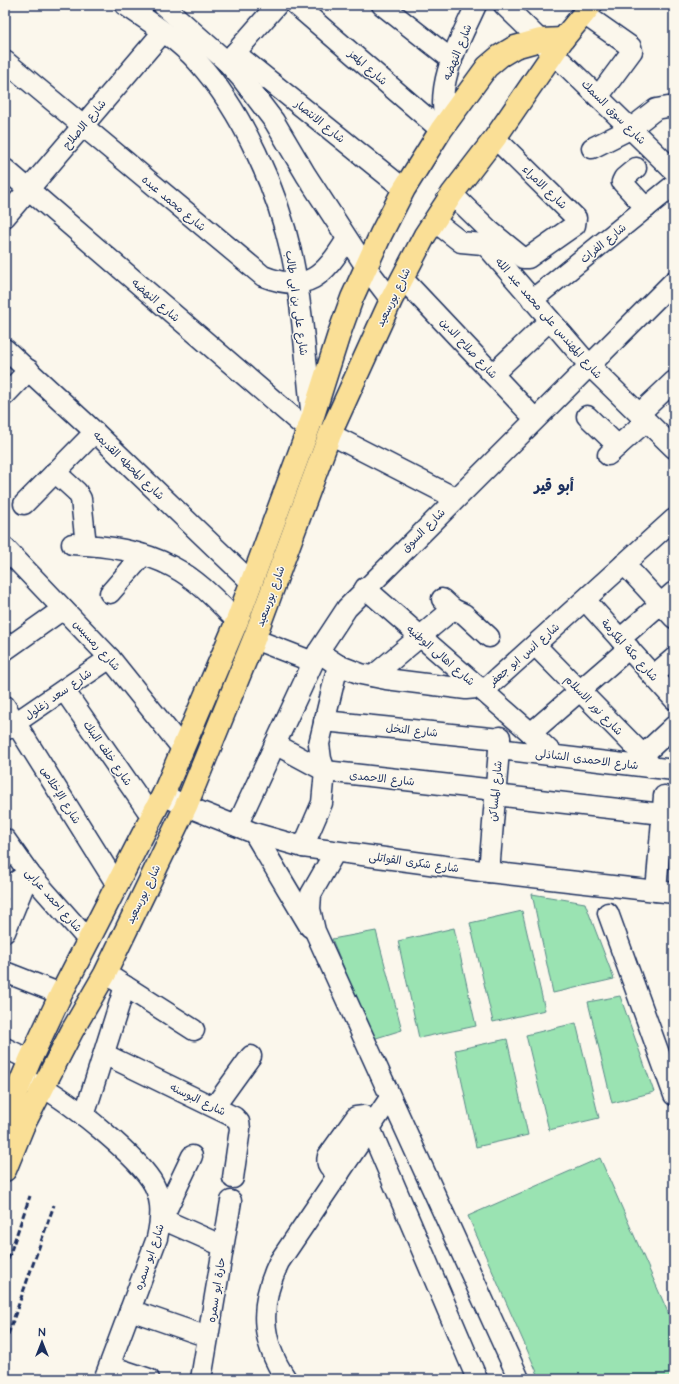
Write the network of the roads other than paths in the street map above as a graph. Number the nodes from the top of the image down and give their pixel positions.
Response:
1 (125, 5) edge
2 (276, 5) edge
3 (296, 5) edge
4 (382, 5) edge
5 (476, 5) edge
6 (504, 5) edge
7 (168, 6) edge
8 (588, 10) edge
9 (159, 29) junction
10 (552, 44) junction
11 (231, 57) junction
12 (452, 60) junction
13 (5, 61) edge
14 (598, 97) junction
15 (674, 106) edge
16 (83, 126) junction
17 (443, 126) junction
18 (630, 129) junction
19 (495, 138) junction
20 (592, 148) dead end
21 (636, 168) dead end
22 (5, 169) edge
23 (674, 171) edge
24 (674, 185) edge
25 (28, 189) junction
26 (404, 189) junction
27 (452, 194) junction
28 (646, 208) junction
29 (5, 217) edge
30 (434, 221) junction
31 (560, 236) junction
32 (483, 237) junction
33 (347, 239) junction
34 (582, 260) junction
35 (366, 267) junction
36 (402, 278) junction
37 (674, 282) edge
38 (296, 284) junction
39 (391, 300) junction
40 (532, 300) junction
41 (550, 320) junction
42 (5, 349) edge
43 (589, 365) junction
44 (29, 370) junction
45 (493, 374) junction
46 (674, 381) edge
47 (5, 395) edge
48 (587, 416) dead end
49 (642, 417) junction
50 (535, 419) junction
51 (310, 424) junction
52 (95, 432) junction
53 (330, 434) junction
54 (674, 448) edge
55 (55, 472) junction
56 (455, 498) junction
57 (24, 504) dead end
58 (674, 519) edge
59 (5, 548) edge
60 (143, 554) junction
61 (624, 564) junction
62 (12, 567) edge
63 (251, 582) junction
64 (365, 588) junction
65 (110, 593) dead end
66 (585, 600) junction
67 (670, 605) edge
68 (63, 609) junction
69 (236, 621) junction
70 (420, 637) junction
71 (489, 637) dead end
72 (254, 639) junction
73 (624, 644) junction
74 (535, 645) junction
75 (5, 650) edge
76 (315, 657) junction
77 (110, 658) junction
78 (674, 658) edge
79 (338, 665) junction
80 (374, 676) junction
81 (653, 676) junction
82 (479, 689) junction
83 (64, 690) junction
84 (580, 691) junction
85 (674, 699) edge
86 (5, 706) edge
87 (502, 709) junction
88 (324, 721) junction
89 (10, 726) edge
90 (674, 726) edge
91 (531, 733) junction
92 (275, 744) junction
93 (499, 744) junction
94 (182, 748) junction
95 (554, 755) junction
96 (648, 761) junction
97 (674, 770) edge
98 (325, 771) junction
99 (495, 793) junction
100 (163, 795) junction
101 (186, 806) junction
102 (152, 817) junction
103 (246, 830) junction
104 (5, 839) edge
105 (303, 847) junction
106 (335, 852) junction
107 (489, 872) junction
108 (29, 873) junction
109 (117, 885) junction
110 (5, 889) edge
111 (665, 892) edge
112 (608, 913) dead end
113 (5, 932) edge
114 (314, 932) junction
115 (89, 941) junction
116 (5, 972) edge
117 (105, 974) junction
118 (125, 986) junction
119 (61, 994) junction
120 (194, 1030) dead end
121 (5, 1048) edge
122 (104, 1054) junction
123 (251, 1056) dead end
124 (26, 1069) junction
125 (42, 1087) junction
126 (674, 1095) edge
127 (390, 1098) junction
128 (215, 1106) junction
129 (84, 1116) junction
130 (10, 1120) edge
131 (372, 1125) junction
132 (192, 1156) dead end
133 (5, 1170) edge
134 (233, 1178) dead end
135 (231, 1201) dead end
136 (162, 1219) junction
137 (224, 1246) junction
138 (130, 1310) junction
139 (208, 1337) junction
140 (469, 1375) edge
141 (149, 1379) edge
142 (201, 1379) edge
143 (286, 1379) edge
144 (519, 1379) edge

1 - 9 street, شارع على بن ابى طالب
2 - 11 street
3 - 17 street, شارع المعز
4 - 12 street
5 - 12 street, شارع النهضه
6 - 10 street, شارع سوق السمك
7 - 9 street, شارع الاصلاح
7 - 11 street
8 - 10 main road, شارع بورسعيد
8 - 14 street
9 - 16 street, شارع الاصلاح
9 - 38 street, شارع على بن ابى طالب
10 - 14 street, شارع سوق السمك
10 - 17 main road, شارع بورسعيد
10 - 19 main road, شارع بورسعيد
11 - 26 street, شارع الانتصار
11 - 33 street
12 - 17 street, شارع النهضه
13 - 16 street, شارع محمد عبده
14 - 18 street, شارع سوق السمك
15 - 18 street
16 - 25 street, شارع الاصلاح
16 - 38 street, شارع محمد عبده
17 - 26 main road, شارع بورسعيد
18 - 20 street
18 - 23 street, شارع سوق السمك
19 - 27 main road, شارع بورسعيد
19 - 31 street, شارع الامراء
21 - 28 street
22 - 25 street, شارع النهضه
24 - 28 street, شارع الفرات
25 - 29 street, شارع الاصلاح
25 - 51 street, شارع النهضه
26 - 35 main road, شارع بورسعيد
27 - 30 main road, شارع بورسعيد
27 - 32 street
28 - 34 street, شارع الفرات
30 - 32 street, شارع المهندس على محمد عبد الله
30 - 36 main road, شارع بورسعيد
31 - 32 street
31 - 34 street
32 - 40 street, شارع المهندس على محمد عبد الله
33 - 35 street
33 - 38 street, شارع محمد عبده
34 - 40 street, شارع الفرات
35 - 39 street
35 - 51 main road, شارع بورسعيد
36 - 39 main road, شارع بورسعيد
36 - 45 street, شارع صلاح الدين
37 - 43 street, شارع السوق
38 - 51 street, شارع على بن ابى طالب
39 - 53 main road, شارع بورسعيد
40 - 41 street, شارع المهندس على محمد عبد الله
41 - 43 street, شارع المهندس على محمد عبد الله
41 - 45 street
42 - 44 street, شارع المحطه القديمه
43 - 49 street, شارع المهندس على محمد عبد الله
43 - 50 street, شارع السوق
44 - 47 street
44 - 52 street, شارع المحطه القديمه
45 - 50 street, شارع صلاح الدين
46 - 49 street
48 - 49 street
49 - 54 street, شارع المهندس على محمد عبد الله
50 - 56 street, شارع السوق
51 - 63 main road, شارع بورسعيد
52 - 55 street
52 - 63 street, شارع المحطه القديمه
53 - 56 street
53 - 72 main road, شارع بورسعيد
55 - 57 street
55 - 60 street
56 - 64 street, شارع السوق
58 - 61 street, شارع انس ابو جعفر
59 - 62 street, شارع رمسيس
60 - 65 street
60 - 69 street
61 - 66 street, شارع انس ابو جعفر
61 - 67 street
62 - 68 street, شارع رمسيس
63 - 69 main road, شارع بورسعيد
64 - 70 street, شارع اهالى الوطنيه
64 - 76 street, شارع السوق
66 - 73 street, شارع مكة المكرمة
66 - 74 street, شارع انس ابو جعفر
67 - 73 street
68 - 75 street
68 - 77 street, شارع رمسيس
69 - 94 main road, شارع بورسعيد
70 - 71 street
70 - 80 street
70 - 82 street, شارع اهالى الوطنيه
72 - 76 street, شارع انس ابو جعفر
72 - 101 main road, شارع بورسعيد
73 - 81 street, شارع مكة المكرمة
73 - 84 street
74 - 82 street, شارع انس ابو جعفر
74 - 84 street, شارع نور الاسلام
76 - 79 street, شارع انس ابو جعفر
76 - 92 street, شارع السوق
77 - 83 street, شارع سعد زغلول
77 - 94 street, شارع رمسيس
78 - 81 street
79 - 80 street, شارع انس ابو جعفر
79 - 88 street
80 - 82 street, شارع انس ابو جعفر
81 - 85 street, شارع مكة المكرمة
82 - 87 street, شارع اهالى الوطنيه
83 - 89 street, شارع سعد زغلول
83 - 102 street, شارع خلف البنك
84 - 91 street
84 - 96 street, شارع نور الاسلام
86 - 89 street, شارع الإخلاص
87 - 91 street, شارع اهالى الوطنيه
87 - 93 street, شارع المساكن
88 - 93 street, شارع النخل
88 - 98 street
89 - 109 street, شارع الإخلاص
90 - 96 street
91 - 95 street, شارع اهالى الوطنيه
92 - 98 street, شارع الاحمدى
92 - 103 street, شارع السوق
93 - 95 street, شارع الاحمدى الشاذلى
93 - 99 street, شارع المساكن
94 - 100 main road, شارع بورسعيد
95 - 96 street, شارع الاحمدى الشاذلى
96 - 97 street, شارع الاحمدى الشاذلى
98 - 99 street, شارع الاحمدى
98 - 105 street
99 - 107 street, شارع المساكن
99 - 111 street, شارع الاحمدى
100 - 101 street, شارع شكرى القواتلى
100 - 102 main road, شارع بورسعيد
101 - 103 street, شارع شكرى القواتلى
101 - 117 main road, شارع بورسعيد
102 - 109 main road, شارع بورسعيد
103 - 105 street, شارع شكرى القواتلى
103 - 114 street
104 - 108 street, شارع احمد عرابى
105 - 106 street, شارع شكرى القواتلى
106 - 107 street, شارع شكرى القواتلى
106 - 114 street
107 - 111 street, شارع شكرى القواتلى
108 - 110 street
108 - 113 street
108 - 115 street, شارع احمد عرابى
109 - 115 main road, شارع بورسعيد
112 - 126 street
114 - 127 street
115 - 119 main road, شارع بورسعيد
116 - 119 street
117 - 118 street
117 - 125 main road, شارع بورسعيد
118 - 120 street
118 - 122 street
119 - 124 main road, شارع بورسعيد
121 - 124 street, شارع ابو سمره
122 - 128 street, شارع البوسنه
122 - 129 street
123 - 128 street
124 - 125 street, شارع ابو سمره
124 - 130 main road, شارع بورسعيد
125 - 129 street, شارع ابو سمره
125 - 130 main road, شارع بورسعيد
127 - 131 street
127 - 144 street
128 - 134 street, شارع البوسنه
129 - 136 street, شارع ابو سمره
130 - 133 main road, شارع بورسعيد
131 - 140 street
131 - 143 street
132 - 136 street
135 - 137 street, حارة ابو سمره
136 - 137 street
136 - 138 street, شارع ابو سمره
137 - 139 street, حارة ابو سمره
138 - 139 street
138 - 141 street, شارع ابو سمره
139 - 142 street, حارة ابو سمره

